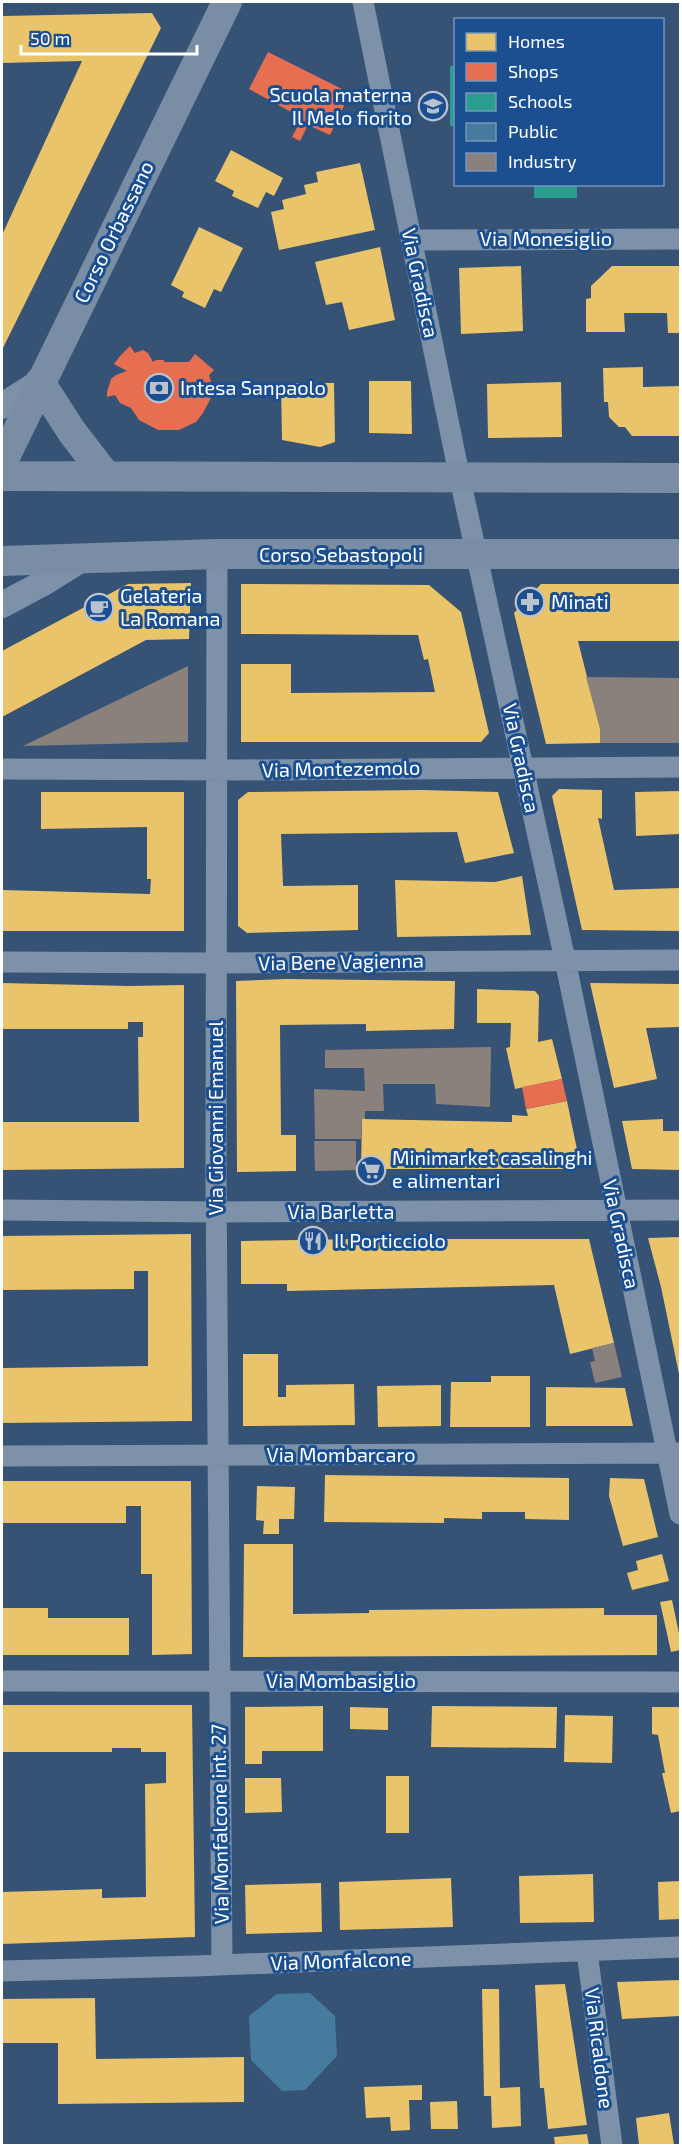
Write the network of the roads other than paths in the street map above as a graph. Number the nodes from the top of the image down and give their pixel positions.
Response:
1 (227, 2) edge
2 (363, 2) edge
3 (681, 239) edge
4 (412, 240) junction
5 (40, 382) junction
6 (2, 406) edge
7 (2, 463) edge
8 (2, 476) edge
9 (106, 476) junction
10 (681, 478) edge
11 (460, 479) junction
12 (217, 554) junction
13 (681, 554) edge
14 (477, 555) junction
15 (82, 559) junction
16 (2, 561) edge
17 (2, 605) edge
18 (522, 767) junction
19 (681, 767) edge
20 (2, 769) edge
21 (217, 770) junction
22 (565, 960) junction
23 (681, 960) edge
24 (2, 962) edge
25 (216, 963) junction
26 (2, 1209) edge
27 (616, 1210) junction
28 (681, 1210) edge
29 (217, 1212) junction
30 (674, 1453) edge
31 (2, 1456) edge
32 (219, 1456) junction
33 (681, 1514) edge
34 (2, 1681) edge
35 (219, 1682) junction
36 (681, 1682) edge
37 (681, 1947) edge
38 (587, 1951) junction
39 (222, 1965) junction
40 (2, 1971) edge
41 (612, 2145) edge

1 - 5 main road, Corso Orbassano
2 - 4 street, Via Gradisca
3 - 4 street, Via Monesiglio
4 - 11 street, Via Gradisca
5 - 6 street
5 - 7 main road, Corso Orbassano
5 - 9 main road
8 - 9 main road
9 - 11 main road
10 - 11 main road
11 - 14 street, Via Gradisca
12 - 14 main road, Corso Sebastopoli
12 - 15 main road, Corso Sebastopoli
12 - 21 street, Via Giovanni Emanuel
13 - 14 main road, Corso Sebastopoli
14 - 18 street, Via Gradisca
15 - 16 main road, Corso Sebastopoli
15 - 17 street
18 - 19 street, Via Montezemolo
18 - 21 street, Via Montezemolo
18 - 22 street, Via Gradisca
20 - 21 street, Via Montezemolo
21 - 25 street, Via Giovanni Emanuel
22 - 23 street, Via Bene Vagienna
22 - 25 street, Via Bene Vagienna
22 - 27 street, Via Gradisca
24 - 25 street, Via Bene Vagienna
25 - 29 street, Via Giovanni Emanuel
26 - 29 street, Via Barletta
27 - 28 street, Via Barletta
27 - 29 street, Via Barletta
27 - 30 street, Via Gradisca
29 - 32 street, Via Giovanni Emanuel
30 - 32 street, Via Mombarcaro
30 - 33 street, Via Gradisca
31 - 32 street, Via Mombarcaro
32 - 35 street, Via Giovanni Emanuel
34 - 35 street, Via Mombasiglio
35 - 36 street, Via Mombasiglio
35 - 39 street, Via Monfalcone int. 27
37 - 38 street, Via Monfalcone
38 - 39 street, Via Monfalcone
38 - 41 street, Via Ricaldone
39 - 40 street, Via Monfalcone

